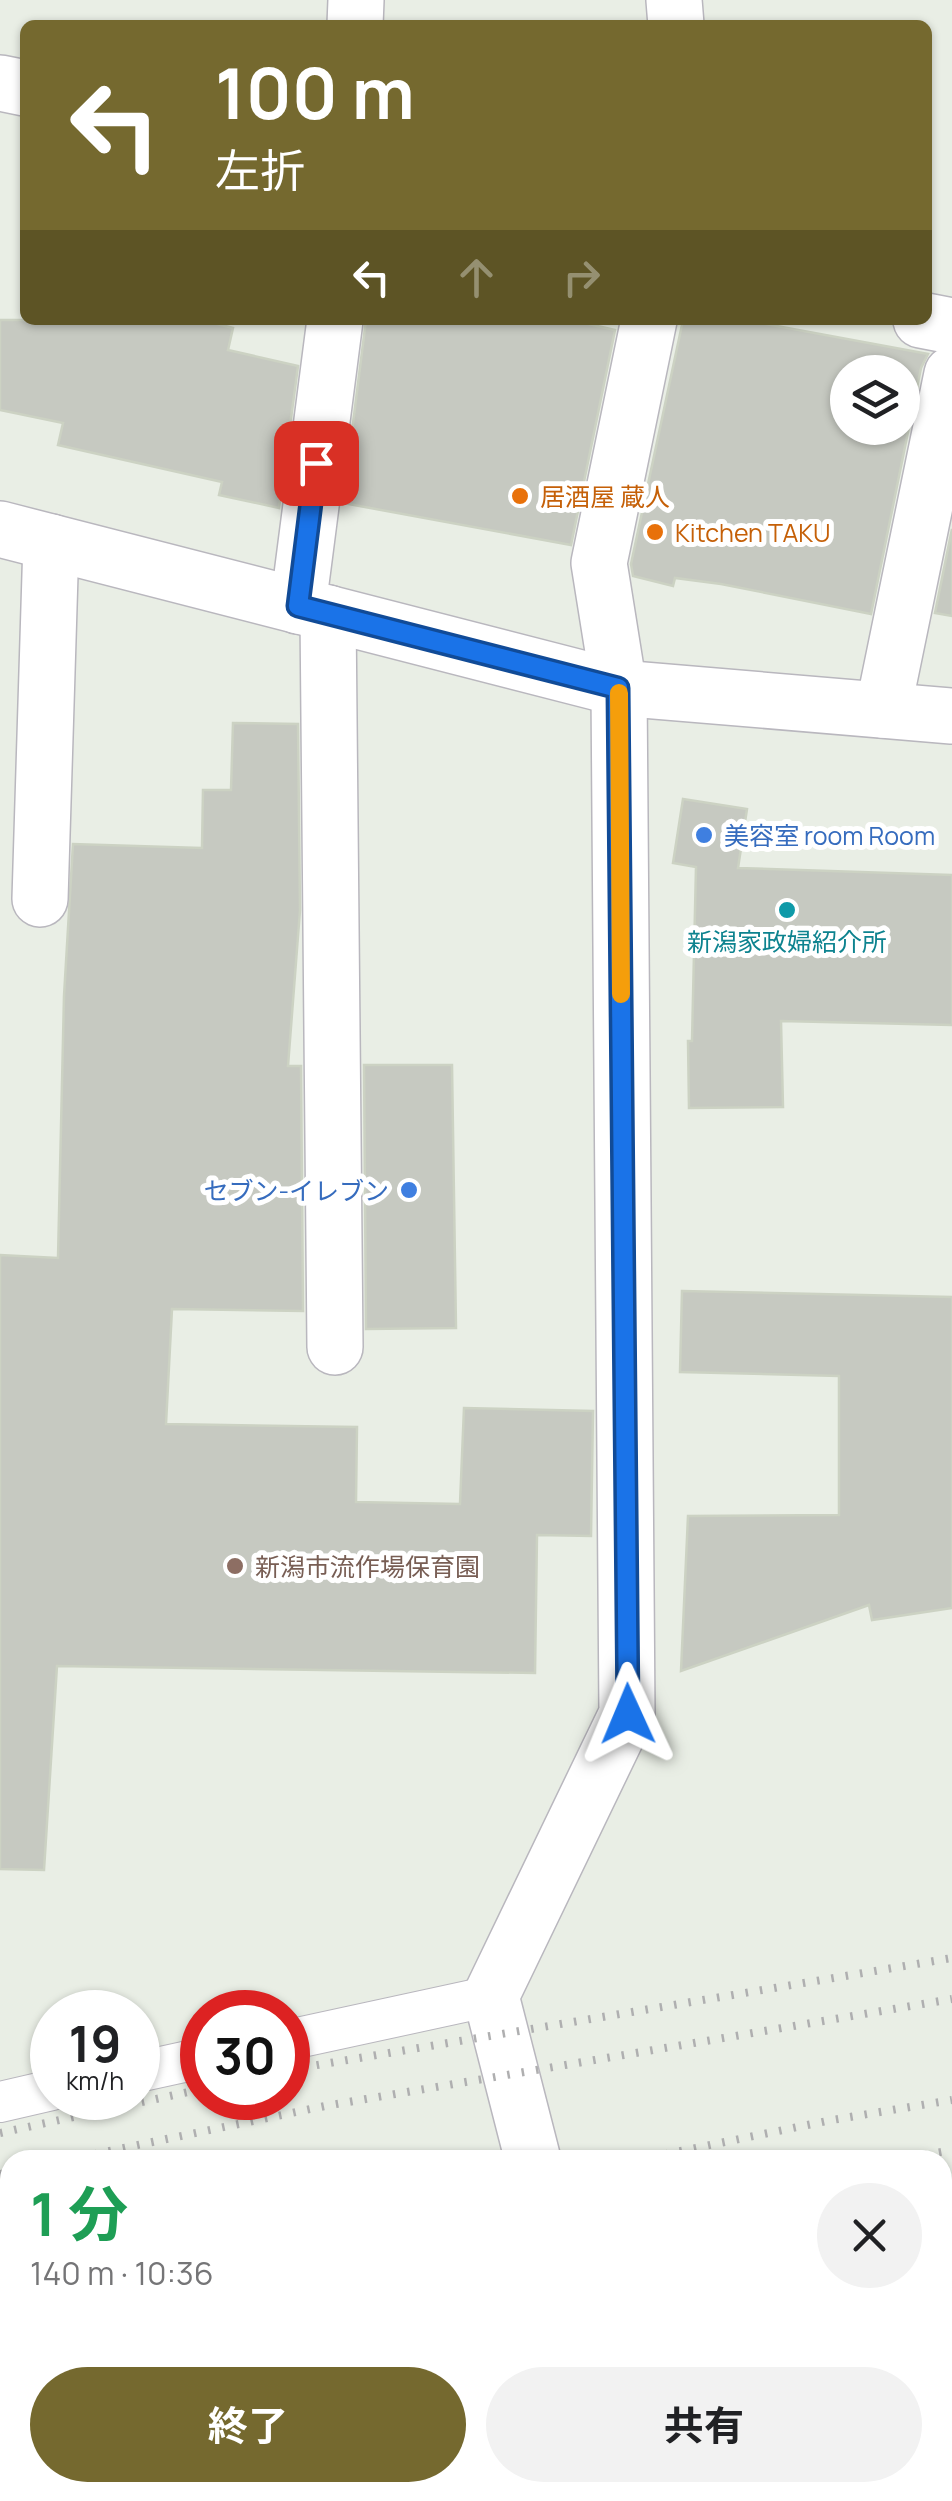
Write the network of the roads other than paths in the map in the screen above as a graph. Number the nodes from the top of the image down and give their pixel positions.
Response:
1 (335, 325) edge
2 (647, 325) edge
3 (952, 374) edge
4 (25, 536) edge
5 (313, 610) junction
6 (618, 688) junction
7 (883, 710) junction
8 (952, 716) edge
9 (40, 899) dead end
10 (335, 1347) dead end
11 (491, 1996) junction
12 (310, 2035) edge
13 (30, 2095) edge
14 (0, 2102) edge
15 (530, 2150) edge

1 - 5 street
2 - 6 street
3 - 7 street
4 - 5 street
4 - 9 street
5 - 6 street
5 - 10 street
6 - 7 street
6 - 11 street
7 - 8 street
11 - 12 lane
11 - 15 street
13 - 14 lane

